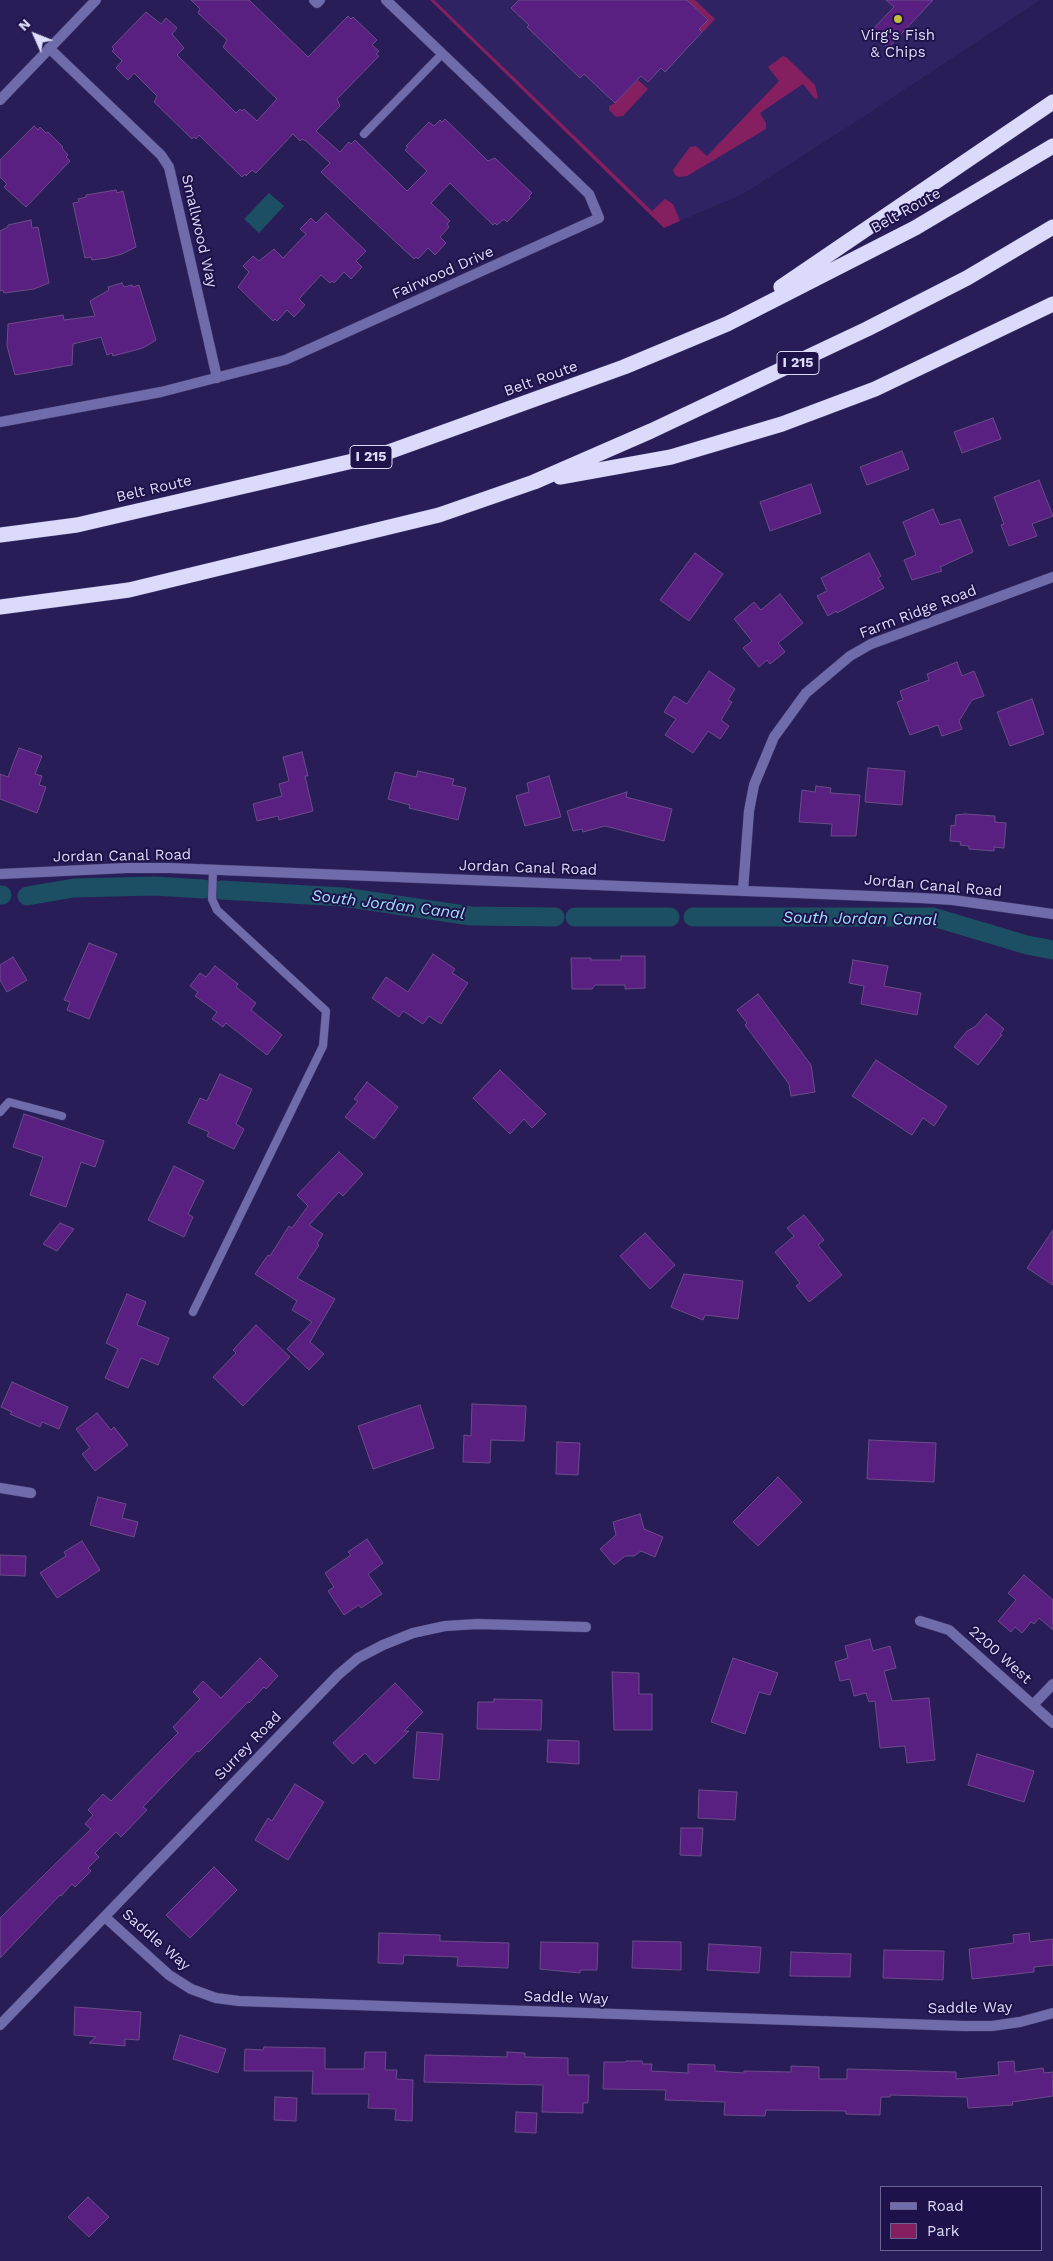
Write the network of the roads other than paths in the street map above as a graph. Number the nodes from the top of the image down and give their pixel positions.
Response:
1 (96, 0) edge
2 (314, 0) edge
3 (320, 0) edge
4 (386, 0) edge
5 (49, 48) junction
6 (442, 54) junction
7 (0, 100) edge
8 (1053, 102) edge
9 (364, 134) dead end
10 (1053, 146) edge
11 (1053, 227) edge
12 (1053, 304) edge
13 (727, 324) junction
14 (217, 378) junction
15 (0, 422) edge
16 (534, 482) junction
17 (0, 535) edge
18 (1053, 577) edge
19 (0, 607) edge
20 (213, 870) junction
21 (0, 874) edge
22 (743, 890) junction
23 (1053, 914) edge
24 (0, 1112) edge
25 (62, 1116) dead end
26 (193, 1312) dead end
27 (0, 1488) edge
28 (31, 1493) dead end
29 (920, 1621) dead end
30 (586, 1627) dead end
31 (1053, 1684) edge
32 (1033, 1705) junction
33 (1053, 1723) edge
34 (106, 1916) junction
35 (1053, 2014) edge
36 (0, 2025) edge

1 - 5 street
2 - 3 street
4 - 6 street, Fairwood Drive
5 - 7 street
5 - 14 street, Smallwood Way
6 - 9 lane
6 - 14 street, Fairwood Drive
8 - 13 highway
10 - 13 highway, Belt Route / I 215
11 - 16 highway, I 215
12 - 16 highway
13 - 17 highway, Belt Route / I 215
14 - 15 street, Fairwood Drive
16 - 19 highway, I 215
18 - 22 street, Farm Ridge Road
20 - 21 street, Jordan Canal Road
20 - 22 street, Jordan Canal Road
20 - 26 lane
22 - 23 street, Jordan Canal Road
24 - 25 lane
27 - 28 street
29 - 32 street, 2200 West
30 - 34 street, Surrey Road
31 - 32 street
32 - 33 street, 2200 West
34 - 35 street, Saddle Way
34 - 36 street, Surrey Road

